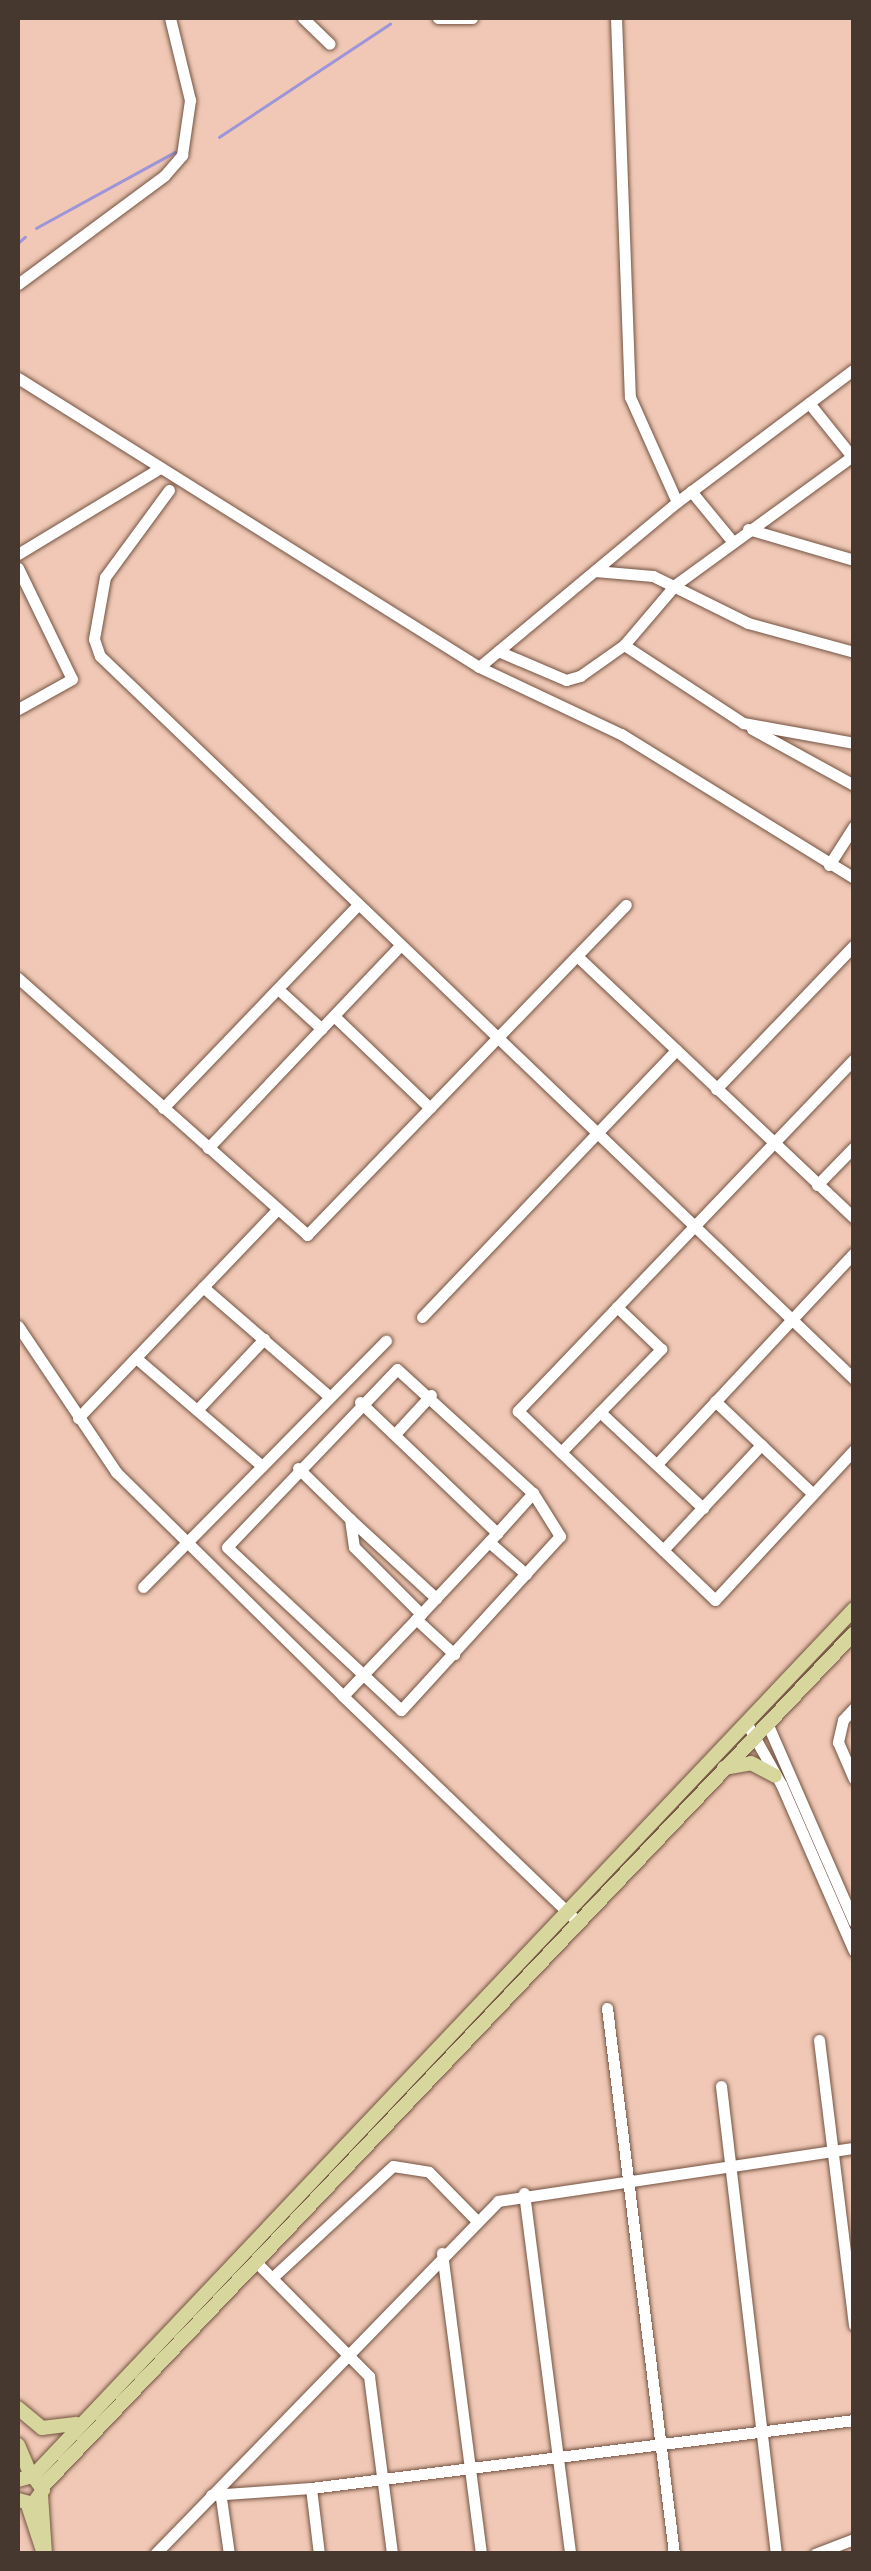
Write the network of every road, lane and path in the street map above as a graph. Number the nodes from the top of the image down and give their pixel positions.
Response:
1 (170, 18) edge
2 (303, 18) edge
3 (438, 18) edge
4 (472, 18) edge
5 (616, 18) edge
6 (330, 44) dead end
7 (18, 284) edge
8 (854, 369) edge
9 (18, 378) edge
10 (809, 402) junction
11 (853, 457) edge
12 (160, 468) junction
13 (169, 490) dead end
14 (691, 491) junction
15 (676, 502) junction
16 (748, 530) junction
17 (732, 541) junction
18 (18, 554) edge
19 (854, 560) edge
20 (18, 568) edge
21 (595, 571) junction
22 (675, 586) junction
23 (624, 645) junction
24 (498, 652) junction
25 (854, 652) edge
26 (479, 667) junction
27 (18, 710) edge
28 (743, 723) junction
29 (854, 743) edge
30 (854, 785) edge
31 (854, 826) edge
32 (829, 864) junction
33 (854, 878) edge
34 (358, 905) junction
35 (626, 905) dead end
36 (400, 946) junction
37 (854, 946) edge
38 (577, 956) junction
39 (18, 978) edge
40 (278, 989) junction
41 (334, 1016) junction
42 (322, 1029) junction
43 (496, 1040) junction
44 (676, 1050) junction
45 (854, 1060) edge
46 (716, 1088) junction
47 (163, 1108) junction
48 (430, 1108) junction
49 (596, 1133) junction
50 (774, 1143) junction
51 (854, 1147) edge
52 (208, 1148) junction
53 (817, 1184) junction
54 (277, 1210) junction
55 (854, 1218) edge
56 (694, 1226) junction
57 (854, 1253) edge
58 (203, 1286) junction
59 (617, 1308) junction
60 (422, 1317) dead end
61 (792, 1319) junction
62 (18, 1326) edge
63 (264, 1340) junction
64 (386, 1342) dead end
65 (136, 1358) junction
66 (854, 1379) edge
67 (430, 1395) junction
68 (330, 1398) junction
69 (715, 1401) junction
70 (360, 1402) junction
71 (197, 1410) junction
72 (600, 1412) junction
73 (78, 1418) junction
74 (395, 1434) junction
75 (761, 1445) junction
76 (854, 1450) edge
77 (561, 1452) junction
78 (656, 1464) junction
79 (262, 1466) junction
80 (298, 1468) junction
81 (533, 1493) junction
82 (813, 1494) junction
83 (702, 1508) junction
84 (350, 1519) junction
85 (493, 1537) junction
86 (185, 1544) junction
87 (663, 1550) junction
88 (526, 1574) junction
89 (143, 1587) dead end
90 (436, 1598) junction
91 (854, 1609) edge
92 (418, 1617) junction
93 (854, 1633) edge
94 (454, 1654) junction
95 (360, 1678) junction
96 (343, 1696) junction
97 (854, 1708) edge
98 (746, 1722) junction
99 (767, 1722) junction
100 (754, 1736) junction
101 (839, 1737) junction
102 (854, 1740) edge
103 (723, 1768) junction
104 (776, 1776) junction
105 (854, 1779) edge
106 (571, 1916) junction
107 (854, 1922) edge
108 (851, 1936) edge
109 (854, 1952) edge
110 (608, 2008) dead end
111 (819, 2040) dead end
112 (721, 2086) dead end
113 (854, 2148) edge
114 (833, 2150) junction
115 (730, 2164) junction
116 (627, 2179) junction
117 (524, 2193) junction
118 (476, 2218) junction
119 (442, 2253) junction
120 (256, 2262) junction
121 (273, 2277) junction
122 (853, 2317) edge
123 (348, 2350) junction
124 (18, 2408) edge
125 (89, 2415) junction
126 (854, 2420) edge
127 (766, 2431) junction
128 (660, 2445) junction
129 (18, 2446) edge
130 (562, 2457) junction
131 (470, 2467) junction
132 (383, 2479) junction
133 (29, 2482) edge
134 (312, 2488) junction
135 (216, 2496) junction
136 (22, 2505) edge
137 (18, 2526) edge
138 (37, 2539) junction
139 (854, 2539) edge
140 (45, 2554) edge
141 (154, 2554) edge
142 (229, 2554) edge
143 (320, 2554) edge
144 (392, 2554) edge
145 (481, 2554) edge
146 (570, 2554) edge
147 (674, 2554) edge
148 (776, 2554) edge
149 (815, 2554) edge

1 - 7 street
2 - 6 street
3 - 4 street
5 - 15 street
8 - 10 street
9 - 12 street
10 - 11 street
10 - 14 street
11 - 16 street
12 - 18 street
12 - 26 street
13 - 34 street
14 - 15 street
14 - 17 street
15 - 21 street
16 - 17 street
16 - 19 street
17 - 22 street
20 - 27 street
21 - 22 street
21 - 24 street
22 - 23 street
22 - 25 street
23 - 24 street
23 - 28 street
24 - 26 street
26 - 32 street
28 - 29 street
28 - 30 street
31 - 32 street
32 - 33 street
34 - 36 street
34 - 40 street
35 - 38 street
36 - 41 street
36 - 43 street
37 - 46 street
38 - 43 street
38 - 44 street
39 - 47 street
40 - 42 street
40 - 47 street
41 - 42 street
41 - 48 street
42 - 52 street
43 - 48 street
43 - 49 street
44 - 46 street
44 - 49 street
45 - 50 street
46 - 50 street
47 - 52 street
48 - 54 street
49 - 56 street
49 - 60 street
50 - 53 street
50 - 56 street
51 - 53 street
52 - 54 street
53 - 55 street
54 - 58 street
56 - 59 street
56 - 61 street
57 - 61 street
58 - 63 street
58 - 65 street
59 - 72 street
59 - 77 street
61 - 66 street
61 - 69 street
62 - 73 street
63 - 68 street
63 - 71 street
64 - 68 street
65 - 71 street
65 - 73 street
67 - 70 street
67 - 74 street
67 - 81 street
68 - 79 street
69 - 75 street
69 - 78 street
70 - 74 street
70 - 80 street
71 - 79 street
72 - 77 street
72 - 78 street
73 - 86 street
74 - 85 street
75 - 82 street
75 - 83 street
76 - 82 street
77 - 87 street
78 - 83 street
79 - 86 street
80 - 84 street
80 - 95 street
81 - 85 street
81 - 88 street
82 - 87 street
83 - 87 street
84 - 90 street
84 - 92 street
85 - 88 street
85 - 90 street
86 - 89 street
86 - 96 street
88 - 94 street
90 - 92 street
91 - 98 main road
92 - 94 street
92 - 95 street
93 - 99 main road
94 - 95 street
95 - 96 street
96 - 106 street
97 - 101 street
98 - 100 street
98 - 106 main road
99 - 100 main road
99 - 107 street
100 - 103 main road
100 - 104 street
101 - 102 street
101 - 105 street
103 - 104 main road
103 - 106 main road
104 - 108 street
106 - 120 main road
106 - 125 main road
108 - 109 street
110 - 116 street
111 - 114 street
112 - 115 street
113 - 114 street
114 - 115 street
114 - 122 street
115 - 116 street
115 - 127 street
116 - 117 street
116 - 128 street
117 - 118 street
117 - 130 street
118 - 119 street
118 - 121 street
119 - 123 street
119 - 131 street
120 - 121 street
120 - 133 main road
121 - 123 street
123 - 132 street
123 - 135 street
124 - 125 main road
125 - 133 main road
126 - 127 street
127 - 128 street
127 - 148 street
128 - 130 street
128 - 147 street
129 - 133 main road
130 - 131 street
130 - 146 street
131 - 132 street
131 - 145 street
132 - 134 street
132 - 144 street
133 - 136 main road
133 - 140 main road
134 - 135 street
134 - 143 street
135 - 141 street
135 - 142 street
136 - 138 main road
137 - 138 main road
138 - 140 main road
139 - 149 street

